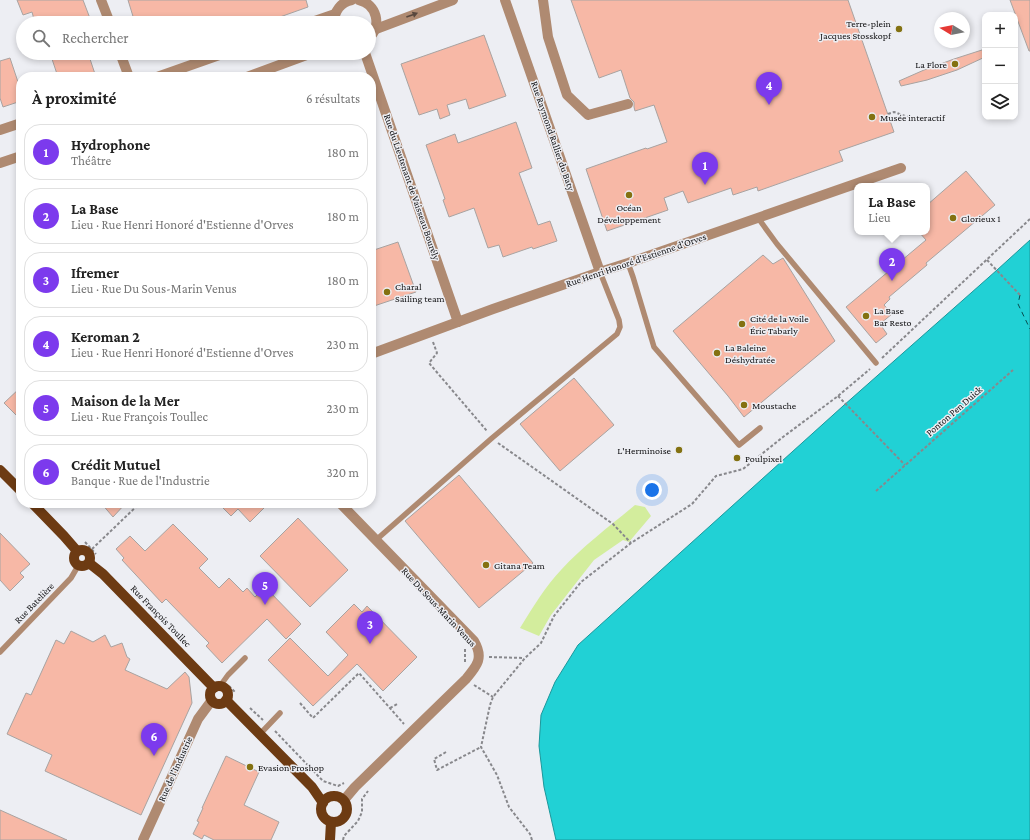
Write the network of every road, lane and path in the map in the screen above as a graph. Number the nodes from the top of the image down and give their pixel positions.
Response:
1 (101, 0) edge
2 (349, 0) edge
3 (352, 0) edge
4 (453, 0) edge
5 (505, 0) edge
6 (543, 0) edge
7 (368, 1) edge
8 (107, 16) edge
9 (336, 16) edge
10 (376, 29) joint
11 (123, 60) edge
12 (205, 60) edge
13 (293, 60) edge
14 (367, 60) edge
15 (127, 72) edge
16 (171, 72) edge
17 (261, 72) edge
18 (372, 72) edge
19 (376, 85) edge
20 (628, 104) dead end
21 (888, 114) dead end
22 (914, 119) dead end
23 (16, 125) edge
24 (0, 130) edge
25 (16, 158) edge
26 (0, 164) edge
27 (901, 168) dead end
28 (858, 183) edge
29 (854, 184) edge
30 (758, 218) junction
31 (1030, 219) edge
32 (987, 260) junction
33 (628, 263) junction
34 (600, 272) junction
35 (1020, 295) dead end
36 (458, 322) junction
37 (430, 332) junction
38 (376, 352) edge
39 (876, 364) junction
40 (1013, 370) dead end
41 (838, 396) junction
42 (760, 428) dead end
43 (492, 438) junction
44 (905, 465) junction
45 (0, 470) edge
46 (16, 486) edge
47 (876, 491) dead end
48 (37, 508) edge
49 (135, 508) edge
50 (345, 508) edge
51 (82, 539) dead end
52 (376, 540) junction
53 (631, 543) junction
54 (92, 549) junction
55 (77, 551) junction
56 (97, 554) dead end
57 (89, 563) junction
58 (78, 566) junction
59 (465, 632) junction
60 (0, 652) edge
61 (480, 657) junction
62 (245, 658) dead end
63 (525, 658) junction
64 (464, 665) dead end
65 (466, 680) junction
66 (219, 685) junction
67 (238, 695) dead end
68 (493, 696) junction
69 (212, 700) junction
70 (226, 700) junction
71 (300, 704) dead end
72 (397, 704) dead end
73 (248, 705) dead end
74 (390, 708) junction
75 (280, 713) dead end
76 (269, 725) junction
77 (407, 726) dead end
78 (260, 734) junction
79 (481, 747) junction
80 (446, 752) dead end
81 (347, 781) dead end
82 (344, 800) junction
83 (322, 803) junction
84 (331, 822) junction
85 (142, 840) edge
86 (330, 840) edge
87 (532, 840) edge

1 - 8 street
2 - 3 street
2 - 9 street
10 -> 4 street
5 - 34 street, Rue Raymond Rallier du Baty
6 - 20 street
7 - 10 street
11 - 15 street
12 - 16 street
13 - 17 street
14 - 18 street, Rue du Lieutenant de Vaisseau Bourély
19 - 36 street, Rue du Lieutenant de Vaisseau Bourély
21 - 22 path
23 - 24 street
25 - 26 street
27 - 28 street, Rue Henri Honoré d'Estienne d'Orves
29 - 30 street, Rue Henri Honoré d'Estienne d'Orves
30 - 33 street, Rue Henri Honoré d'Estienne d'Orves
30 - 39 lane
31 - 32 path
32 - 35 path
32 - 39 path
33 - 34 street, Rue Henri Honoré d'Estienne d'Orves
33 - 42 lane
34 - 36 street, Rue Henri Honoré d'Estienne d'Orves
34 - 43 lane
36 - 37 street, Rue Henri Honoré d'Estienne d'Orves
37 - 38 street, Rue Henri Honoré d'Estienne d'Orves
37 - 43 path
39 - 41 path
40 - 44 path, Ponton Pen Duick
41 - 44 path
41 - 53 path
43 - 52 lane
43 - 53 path
44 - 47 path, Ponton Pen Duick
45 - 46 main road
48 - 55 main road
49 - 54 path
50 - 52 street, Rue Du Sous-Marin Venus
51 - 54 path
52 - 59 street, Rue Du Sous-Marin Venus
53 - 63 path
54 - 56 path
55 - 57 main road
55 - 58 main road
57 - 58 main road
57 - 66 main road, Rue François Toullec
58 - 60 lane, Rue Batelière
59 - 61 street, Rue Du Sous-Marin Venus
59 - 64 path
61 - 63 path
61 - 65 street, Rue Du Sous-Marin Venus
62 - 66 lane
63 - 68 path
65 - 68 path
65 - 82 street, Rue Du Sous-Marin Venus
66 - 67 path
66 - 69 main road
66 - 70 main road
68 - 79 path
69 - 70 main road
69 - 85 street, Rue de l'Industrie
70 - 78 main road
71 - 74 path
72 - 74 path
73 - 76 path
74 - 77 path
75 - 76 lane
76 - 78 lane
76 - 81 path
78 - 83 main road
79 - 80 path
79 - 87 path
82 - 83 main road
82 - 84 main road
83 - 84 main road
84 - 86 main road

